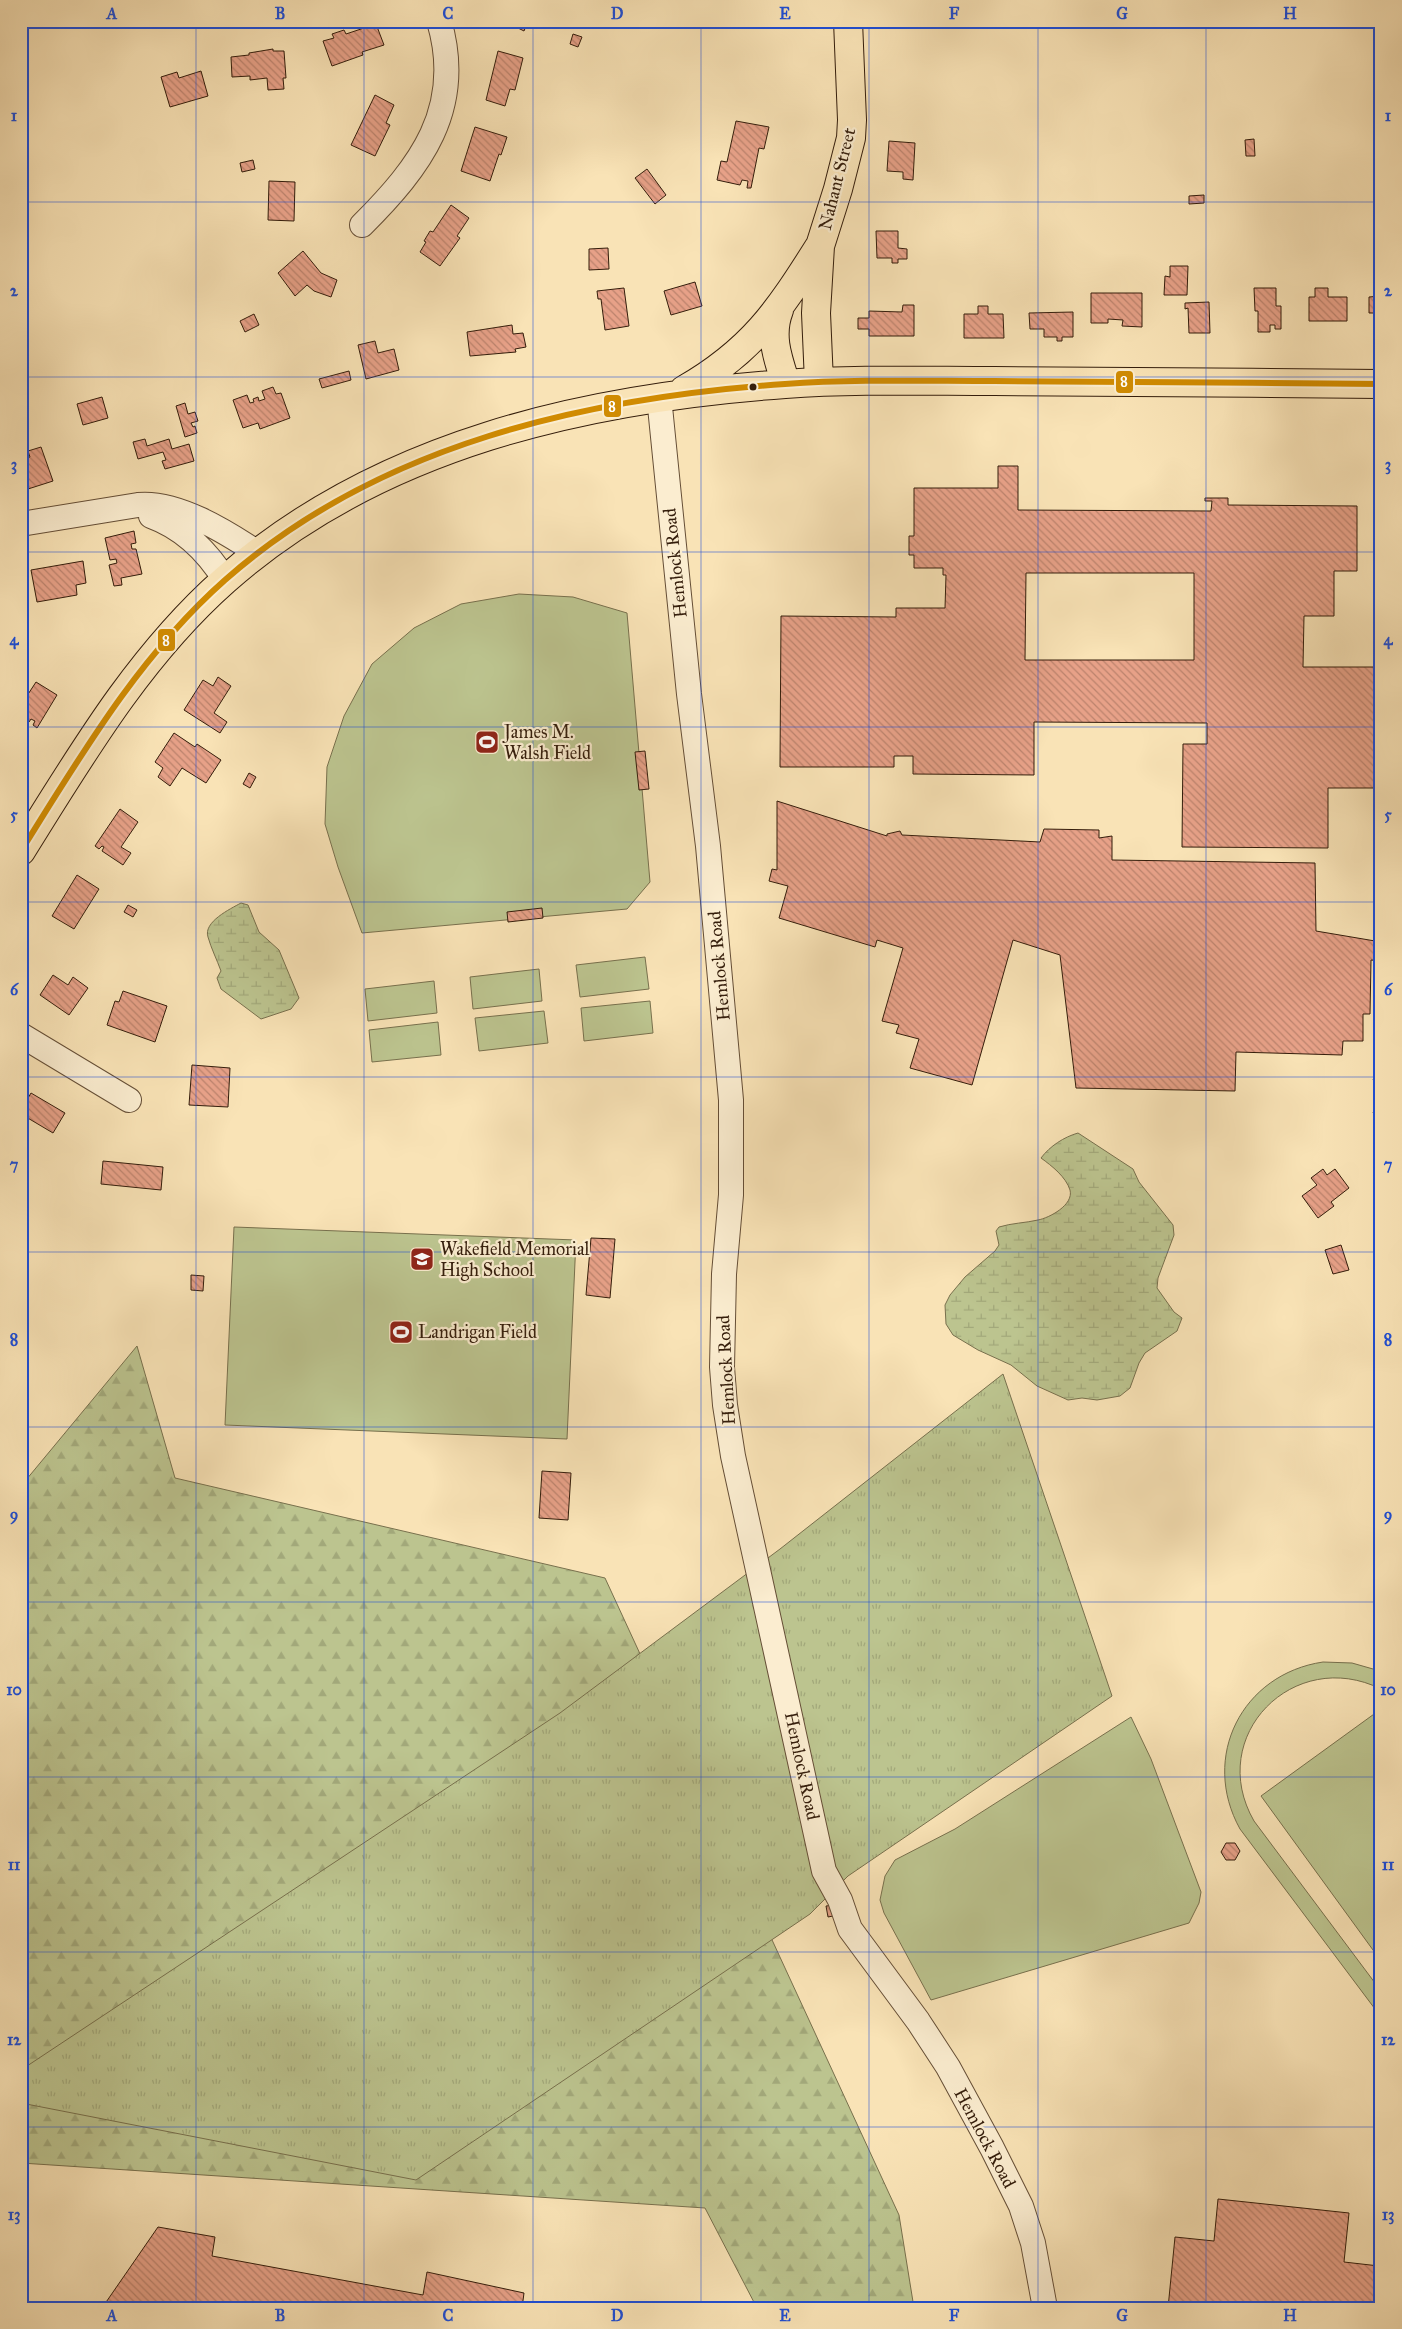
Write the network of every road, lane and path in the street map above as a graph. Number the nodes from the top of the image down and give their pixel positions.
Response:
1 (439, 21) edge
2 (848, 21) edge
3 (362, 225) dead end
4 (820, 246) junction
5 (779, 310) junction
6 (820, 382) junction
7 (786, 384) junction
8 (1381, 384) edge
9 (668, 396) junction
10 (123, 509) junction
11 (21, 524) edge
12 (258, 553) junction
13 (225, 580) junction
14 (21, 851) edge
15 (21, 1034) edge
16 (129, 1100) dead end
17 (1045, 2308) edge

1 - 3 street
2 - 4 main road, Nahant Street
4 - 5 main road, Nahant Street
4 - 6 main road, Nahant Street
5 - 7 main road
5 - 9 main road, Nahant Street
6 - 7 main road
6 - 8 main road
7 - 9 main road
9 - 12 main road
9 - 17 street, Hemlock Road
10 - 11 street
10 - 12 street
10 - 13 street
12 - 13 main road
13 - 14 main road
15 - 16 street

